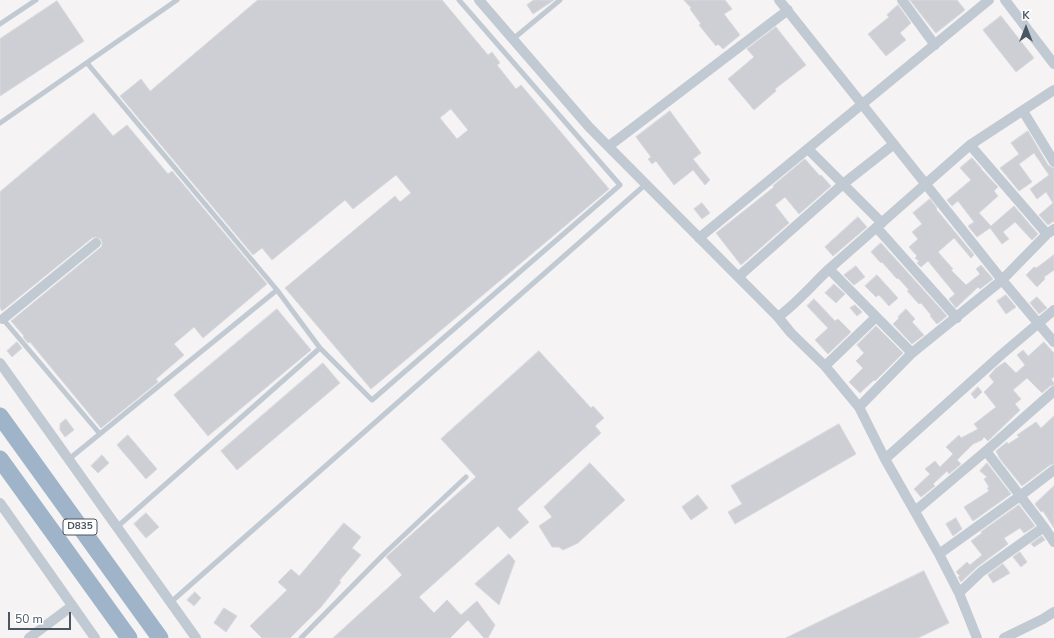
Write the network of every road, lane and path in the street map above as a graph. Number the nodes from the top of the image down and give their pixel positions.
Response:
1 (36, 0) edge
2 (177, 0) edge
3 (459, 0) edge
4 (479, 0) edge
5 (560, 0) edge
6 (779, 0) edge
7 (902, 0) edge
8 (989, 0) edge
9 (1005, 0) edge
10 (788, 10) junction
11 (0, 24) edge
12 (513, 39) junction
13 (935, 44) junction
14 (87, 63) junction
15 (1054, 64) edge
16 (1054, 90) edge
17 (862, 104) junction
18 (1023, 111) junction
19 (0, 124) edge
20 (894, 144) junction
21 (970, 145) junction
22 (609, 146) junction
23 (808, 149) junction
24 (1054, 162) edge
25 (646, 184) junction
26 (843, 184) junction
27 (926, 184) junction
28 (879, 225) junction
29 (1051, 231) edge
30 (699, 238) junction
31 (96, 243) dead end
32 (830, 269) junction
33 (738, 277) junction
34 (1002, 280) junction
35 (277, 290) junction
36 (1054, 310) edge
37 (2, 317) edge
38 (778, 317) junction
39 (876, 317) junction
40 (957, 318) junction
41 (1039, 323) junction
42 (1054, 342) edge
43 (320, 348) junction
44 (912, 353) junction
45 (0, 363) edge
46 (825, 366) junction
47 (1054, 391) edge
48 (860, 407) junction
49 (0, 416) edge
50 (100, 434) junction
51 (986, 451) junction
52 (0, 459) edge
53 (69, 459) junction
54 (885, 459) junction
55 (1054, 470) edge
56 (466, 477) dead end
57 (1020, 496) junction
58 (0, 503) edge
59 (915, 511) junction
60 (117, 527) junction
61 (1044, 527) junction
62 (1054, 542) edge
63 (939, 554) junction
64 (960, 593) junction
65 (171, 602) junction
66 (72, 606) junction
67 (1054, 612) edge
68 (29, 638) edge
69 (95, 638) edge
70 (129, 638) edge
71 (160, 638) edge
72 (196, 638) edge
73 (302, 638) edge
74 (978, 638) edge
75 (1004, 638) edge

1 - 11 lane
2 - 14 lane
3 - 43 lane
4 - 12 street
5 - 12 lane
6 - 10 street
7 - 13 street
8 - 13 street
9 - 15 street
10 - 17 street
10 - 22 street
12 - 22 street
13 - 17 street
14 - 19 lane
14 - 35 lane
16 - 18 street
17 - 20 street
17 - 23 street
18 - 21 street
18 - 24 street
20 - 26 street
20 - 27 street
21 - 27 street
21 - 29 street
22 - 25 street
23 - 26 street
23 - 30 street
25 - 30 street
25 - 65 lane
26 - 28 street
26 - 33 street
27 - 28 street
27 - 34 street
28 - 32 street
28 - 40 street
29 - 34 street
30 - 33 street
31 - 37 street
32 - 38 street
32 - 39 street
33 - 38 street
34 - 40 street
34 - 41 street
35 - 43 lane
35 - 50 lane
36 - 41 street
37 - 50 lane
38 - 46 street
39 - 44 street
39 - 46 street
40 - 44 street
41 - 42 street
41 - 54 street
43 - 60 lane
44 - 48 street
45 - 53 street
46 - 48 street
47 - 51 street
48 - 54 street
49 - 71 highway, D835
50 - 53 lane
51 - 57 street
51 - 59 street
52 - 70 highway, D835
53 - 60 street
54 - 59 street
55 - 57 street
56 - 73 lane
57 - 61 street
57 - 63 street
58 - 66 street
59 - 63 street
60 - 65 street
61 - 62 street
61 - 64 street
63 - 64 street
64 - 74 street
65 - 72 street
66 - 68 street
66 - 69 street
67 - 75 street

